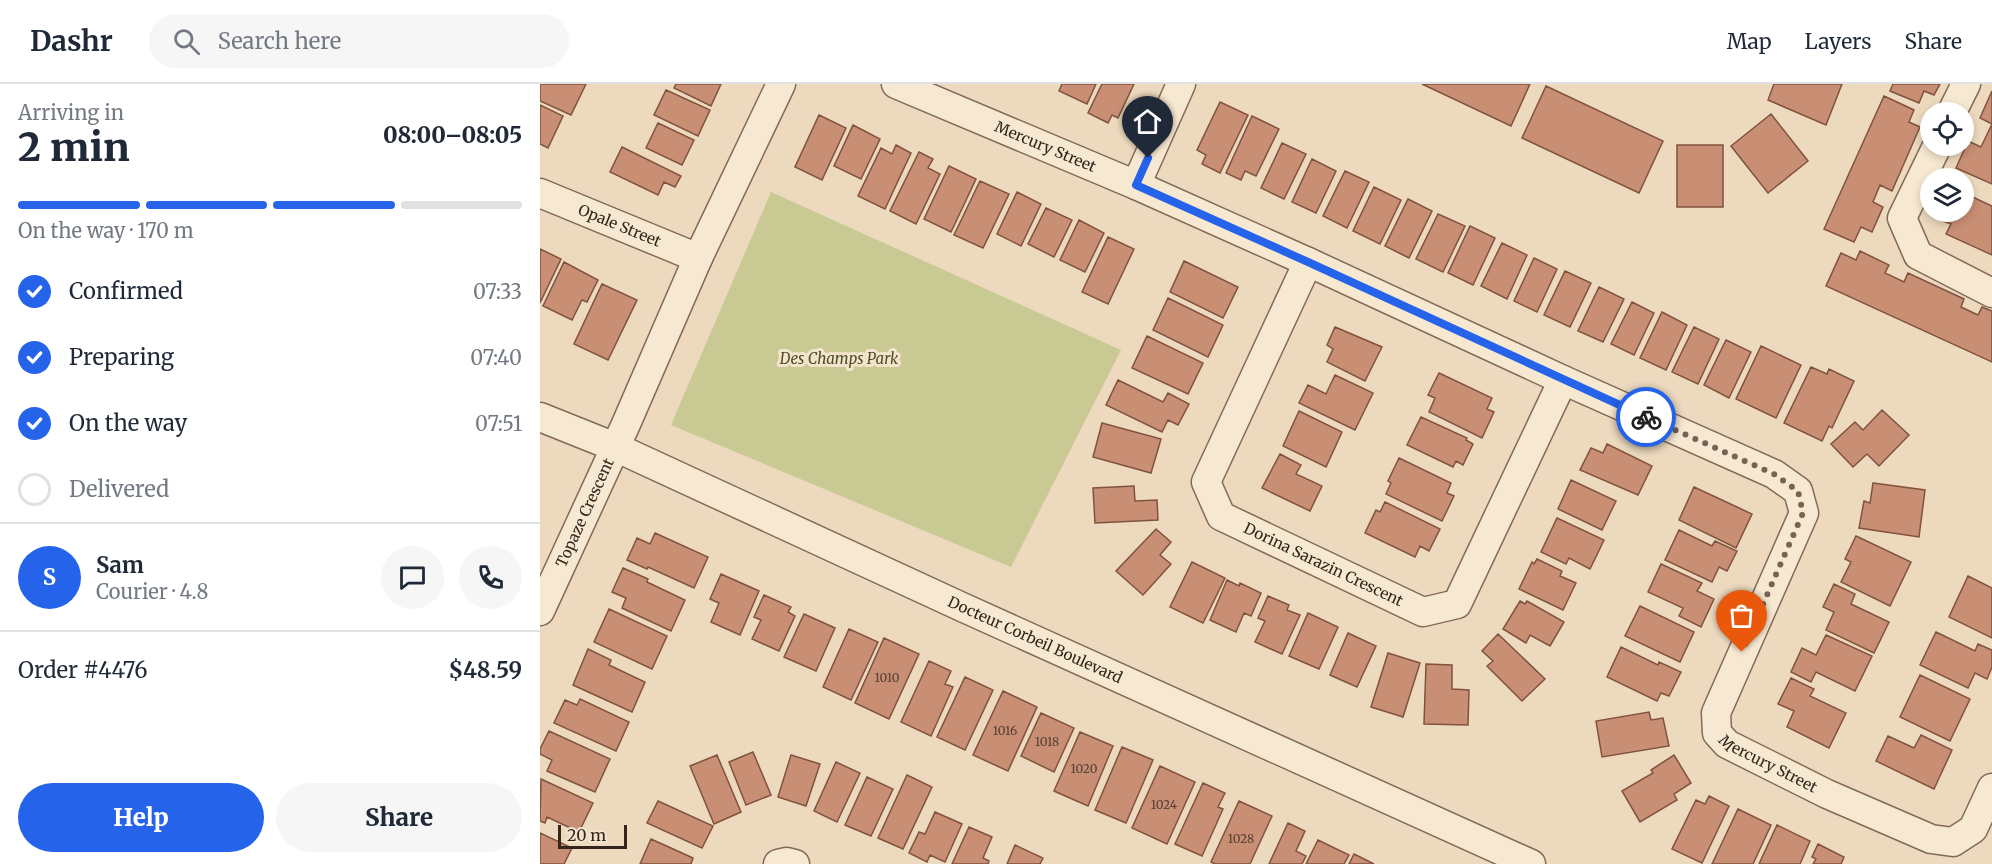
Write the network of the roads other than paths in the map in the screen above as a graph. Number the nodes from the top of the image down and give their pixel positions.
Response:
1 (781, 84) edge
2 (896, 84) edge
3 (1181, 84) edge
4 (1965, 84) edge
5 (1957, 102) edge
6 (1931, 156) edge
7 (1136, 185) junction
8 (540, 193) edge
9 (698, 258) junction
10 (1308, 262) junction
11 (1992, 294) edge
12 (1563, 380) junction
13 (540, 417) edge
14 (615, 447) junction
15 (540, 610) edge
16 (1992, 788) edge
17 (778, 864) edge
18 (795, 864) edge
19 (1531, 864) edge

1 - 9 street
2 - 7 street, Mercury Street
3 - 7 street
4 - 5 street
6 - 11 street
7 - 10 street, Mercury Street
8 - 9 street, Opale Street
9 - 14 street
10 - 12 street, Mercury Street
10 - 12 street, Dorina Sarazin Crescent
12 - 16 street, Mercury Street
13 - 14 street, Docteur Corbeil Boulevard
14 - 15 street, Topaze Crescent
14 - 19 street, Docteur Corbeil Boulevard
17 - 18 street

